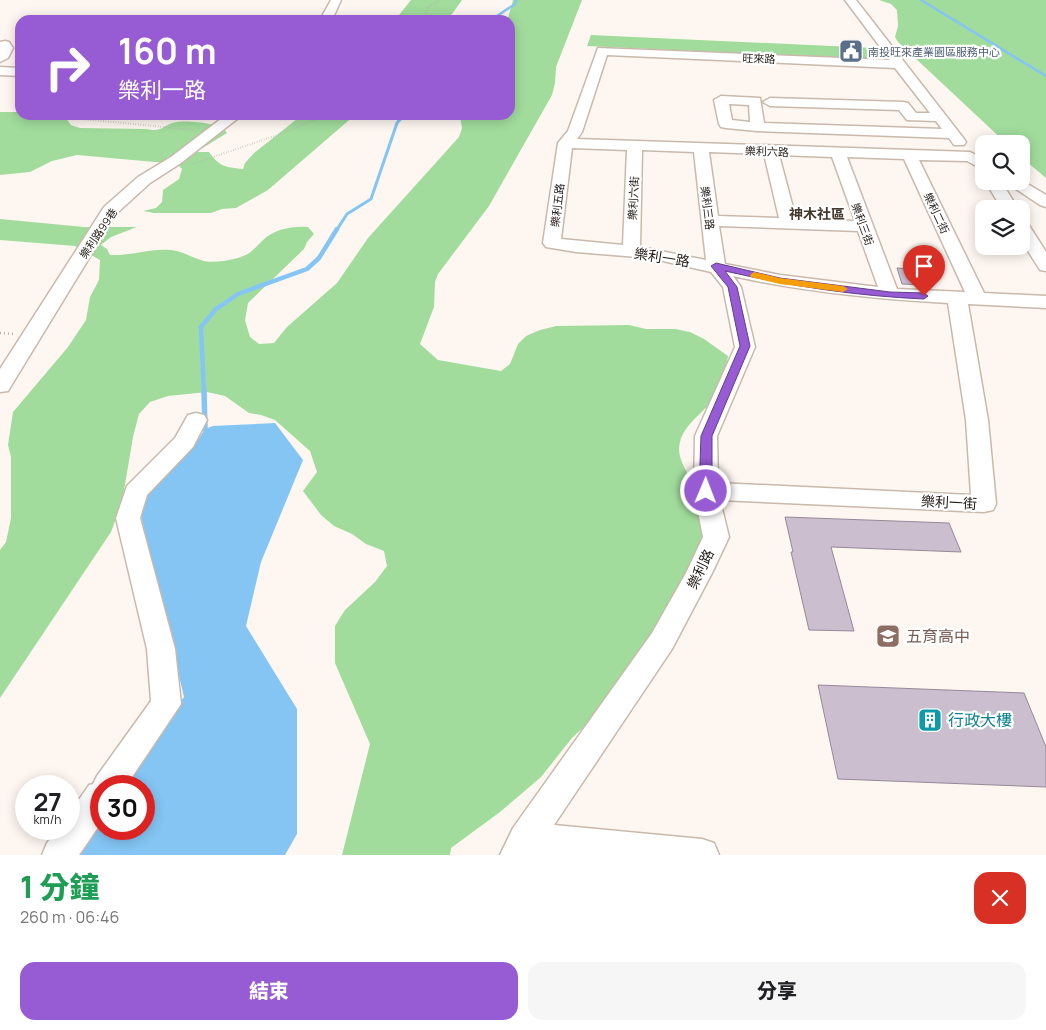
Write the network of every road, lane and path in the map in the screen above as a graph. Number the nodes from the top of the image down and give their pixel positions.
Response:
1 (336, 0) edge
2 (440, 0) edge
3 (850, 0) edge
4 (330, 15) edge
5 (426, 15) edge
6 (15, 41) edge
7 (3, 45) edge
8 (0, 58) edge
9 (899, 64) junction
10 (0, 71) edge
11 (15, 72) edge
12 (770, 102) dead end
13 (940, 117) junction
14 (92, 120) edge
15 (229, 120) edge
16 (314, 120) edge
17 (757, 123) dead end
18 (214, 132) junction
19 (952, 134) junction
20 (564, 143) junction
21 (635, 145) junction
22 (701, 149) junction
23 (770, 150) junction
24 (838, 153) junction
25 (910, 156) junction
26 (970, 157) junction
27 (176, 160) junction
28 (975, 160) edge
29 (975, 162) edge
30 (1027, 190) edge
31 (1046, 202) edge
32 (709, 221) junction
33 (789, 223) junction
34 (864, 226) junction
35 (1030, 240) edge
36 (576, 247) joint
37 (631, 252) junction
38 (716, 266) junction
39 (1046, 266) edge
40 (890, 294) junction
41 (967, 298) junction
42 (1046, 302) edge
43 (0, 386) edge
44 (196, 420) dead end
45 (706, 491) junction
46 (116, 775) edge
47 (90, 811) edge
48 (521, 847) edge
49 (59, 855) edge
50 (702, 855) edge

1 - 4 street
2 - 5 path
3 - 9 street
6 - 7 street
7 - 8 street
9 - 13 street
9 - 20 street, 旺來路
10 - 11 street
12 - 13 street
13 - 19 street
14 - 18 path
15 - 18 street, 樂利路99巷
16 - 27 path
17 - 19 street
18 - 27 street, 樂利路99巷
19 - 26 street
20 - 21 street, 樂利六路
20 - 36 street, 樂利五路
21 - 22 street, 樂利六路
21 - 37 street, 樂利六街
22 - 23 street, 樂利六路
22 - 32 street, 樂利三路
23 - 24 street, 樂利六路
23 - 33 street
24 - 25 street, 樂利六路
24 - 34 street, 樂利三街
25 - 26 street, 樂利六路
25 - 41 street, 樂利二街
26 - 28 street
26 - 29 street
27 - 43 street, 樂利路99巷
30 - 31 street
32 - 33 street
32 - 38 street, 樂利三路
33 - 34 street
34 - 40 street, 樂利三街
35 - 39 street
36 - 37 street, 樂利一路
37 - 38 street, 樂利一路
38 - 40 street, 樂利一路
38 - 45 street, 樂利路
40 - 41 street, 樂利一路
41 - 42 street, 樂利一路
41 - 45 street, 樂利一街
44 - 46 street
45 - 48 street, 樂利路
47 - 49 street
48 - 50 street, 樂利路

